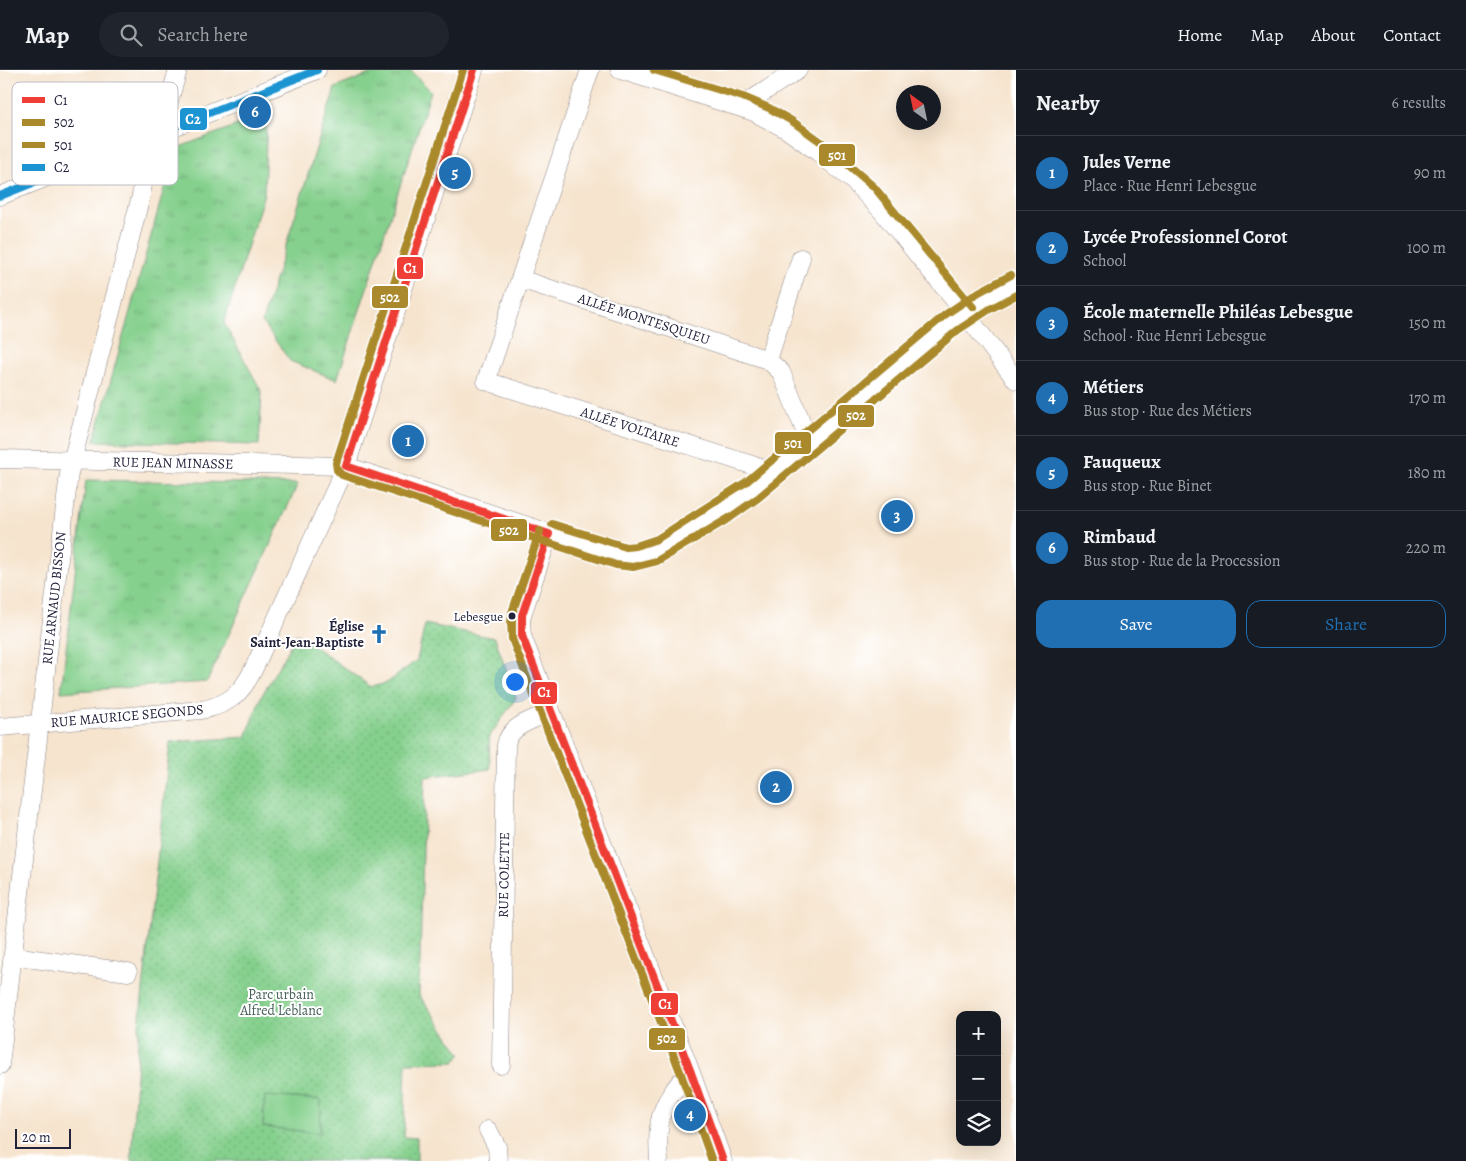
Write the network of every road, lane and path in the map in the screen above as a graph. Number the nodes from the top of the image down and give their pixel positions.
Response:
1 (317, 70) edge
2 (474, 70) edge
3 (590, 70) edge
4 (620, 70) edge
5 (798, 70) edge
6 (740, 107) junction
7 (178, 125) edge
8 (28, 185) edge
9 (142, 185) edge
10 (0, 196) edge
11 (801, 258) dead end
12 (520, 279) junction
13 (1016, 284) edge
14 (965, 313) junction
15 (768, 360) junction
16 (1016, 380) edge
17 (810, 442) junction
18 (0, 459) edge
19 (71, 460) junction
20 (346, 466) junction
21 (774, 472) junction
22 (549, 534) junction
23 (551, 712) junction
24 (40, 724) junction
25 (0, 727) edge
26 (13, 956) junction
27 (128, 972) dead end
28 (2, 1035) edge
29 (0, 1065) edge
30 (501, 1065) dead end
31 (690, 1070) junction
32 (488, 1130) dead end
33 (498, 1161) edge
34 (659, 1161) edge
35 (723, 1161) edge

1 - 7 street
2 - 20 street, RUE MAURICE SEGONDS
3 - 12 street
4 - 6 street
5 - 6 street
6 - 14 street
8 - 10 street
9 - 19 street, RUE ARNAUD BISSON
11 - 15 street
12 - 15 street, ALLÉE MONTESQUIEU
12 - 21 street, ALLÉE VOLTAIRE
13 - 14 street, RUE JEAN MINASSE
14 - 16 street
14 - 17 street, RUE JEAN MINASSE
15 - 17 street
17 - 21 street, RUE JEAN MINASSE
18 - 19 street, RUE JEAN MINASSE
19 - 20 street, RUE JEAN MINASSE
19 - 24 street, RUE ARNAUD BISSON
20 - 22 street, RUE JEAN MINASSE
20 - 24 street, RUE MAURICE SEGONDS
21 - 22 street, RUE JEAN MINASSE
22 - 23 street
23 - 30 street, RUE COLETTE
23 - 31 street
24 - 25 street, RUE MAURICE SEGONDS
24 - 26 street, RUE ARNAUD BISSON
26 - 27 street
26 - 28 street, RUE ARNAUD BISSON
28 - 29 street, RUE ARNAUD BISSON
31 - 34 street
31 - 35 street
32 - 33 street

